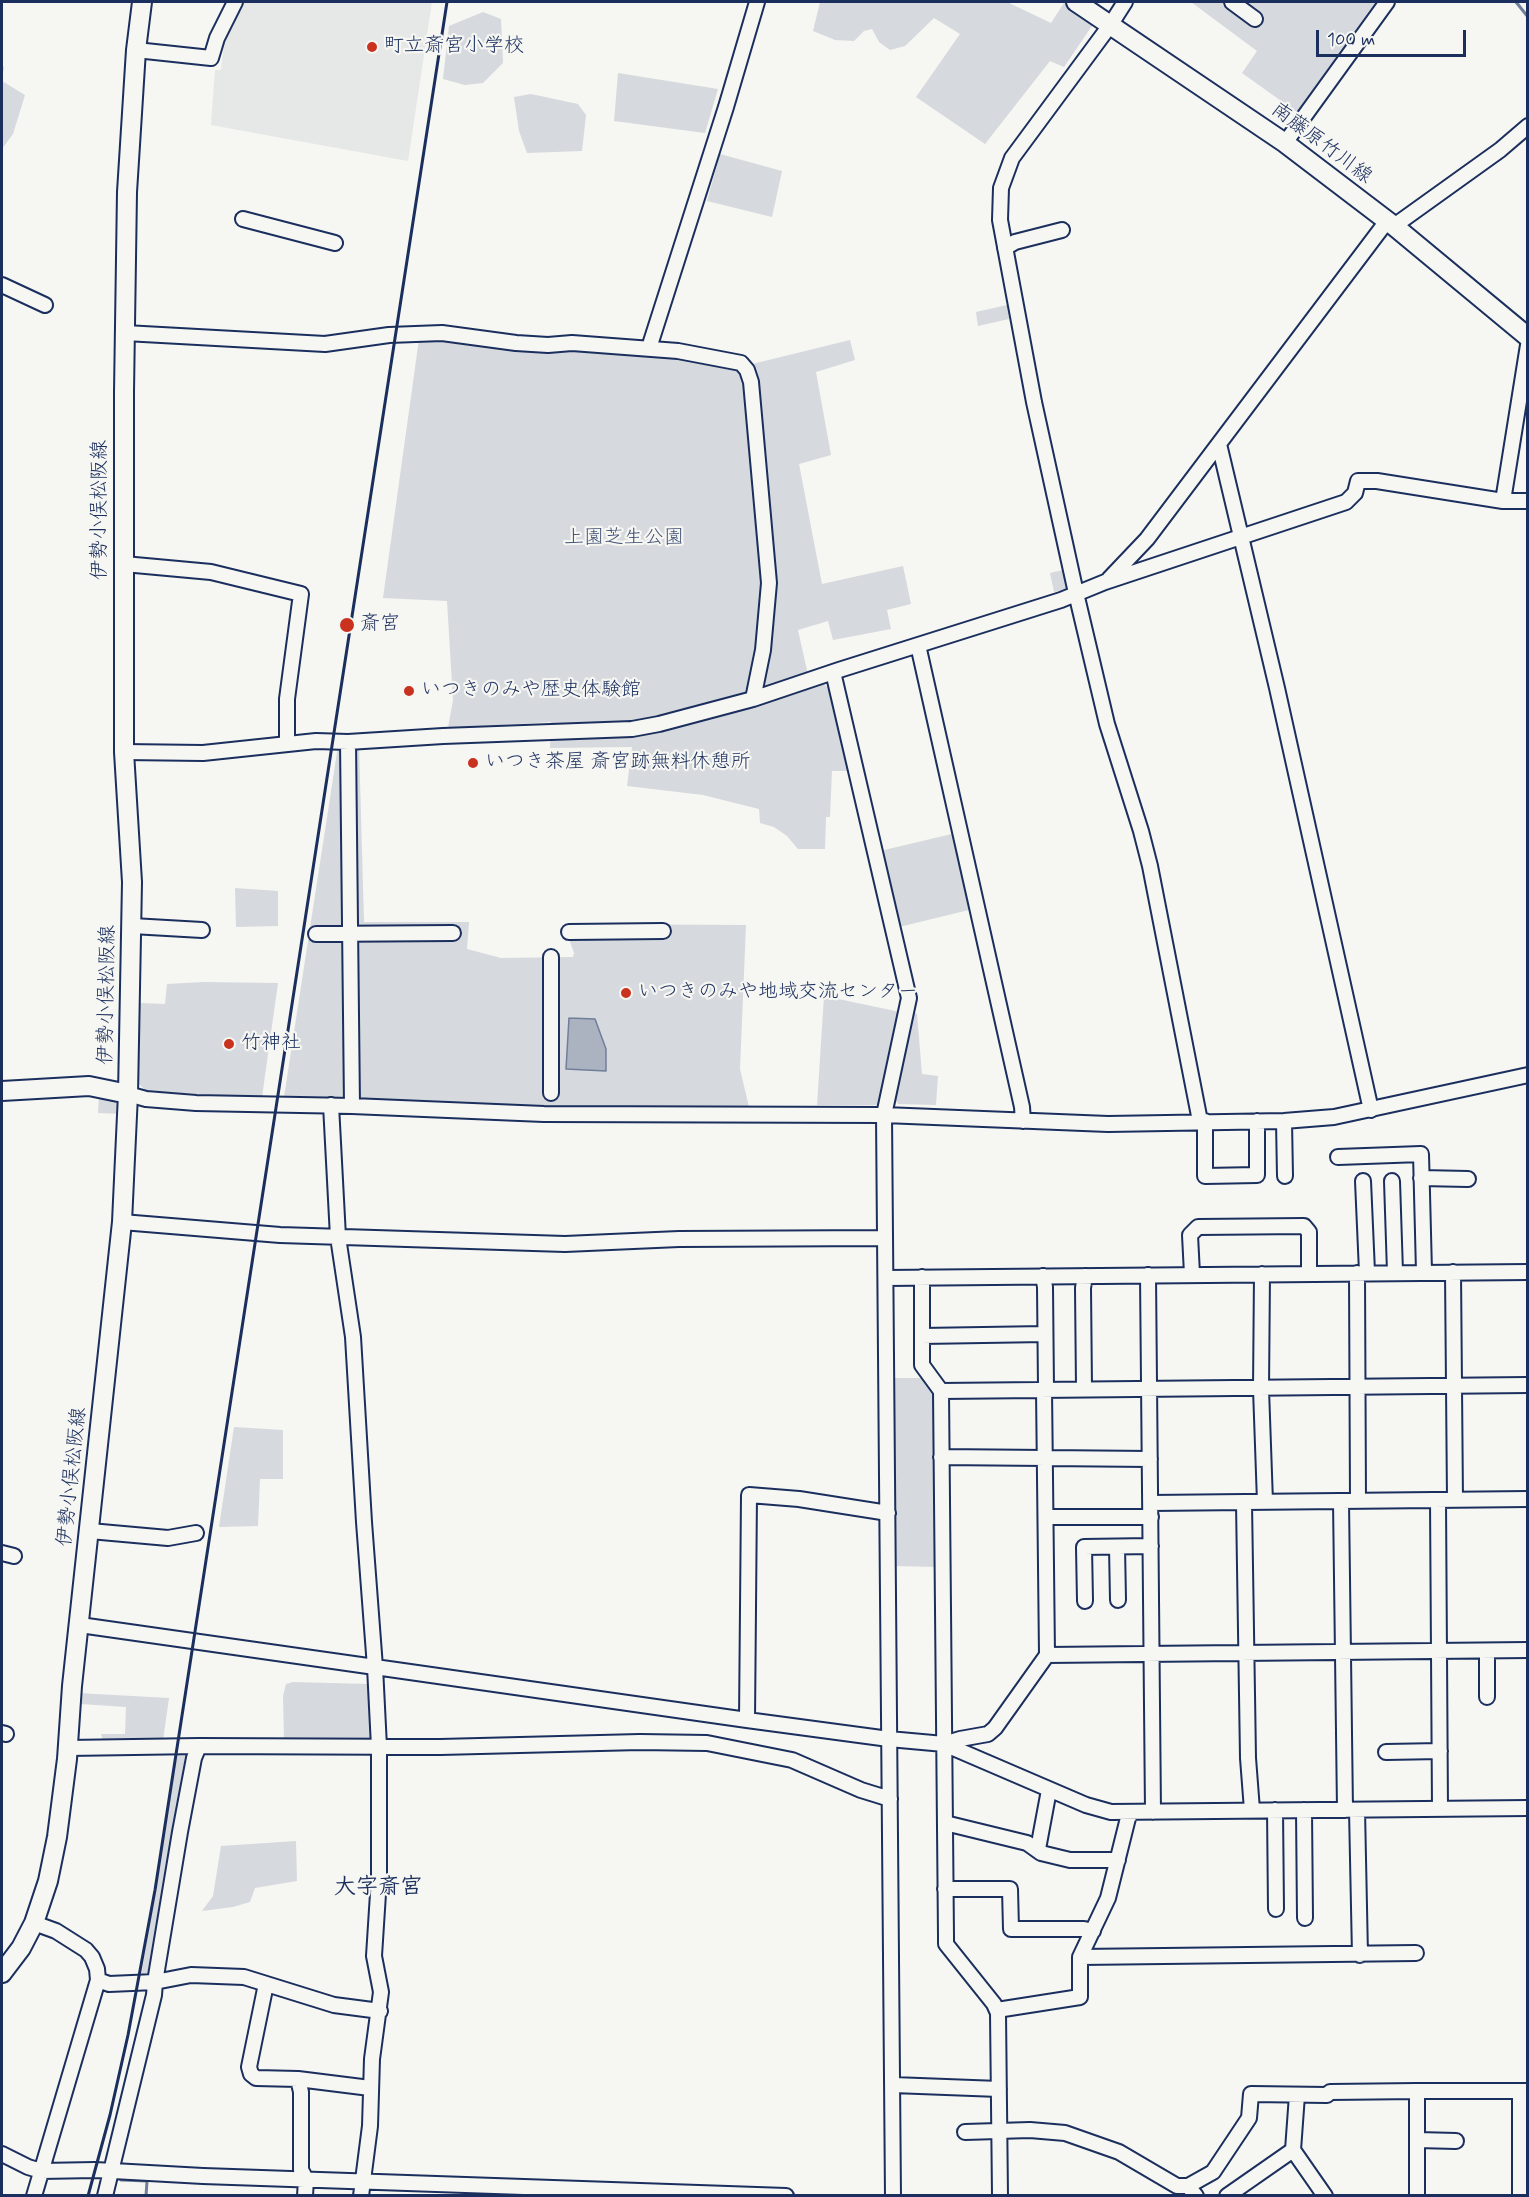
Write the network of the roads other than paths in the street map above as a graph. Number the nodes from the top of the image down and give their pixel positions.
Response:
1 (142, 2) edge
2 (235, 2) edge
3 (757, 2) edge
4 (1076, 2) edge
5 (1125, 2) edge
6 (1232, 2) edge
7 (1388, 2) edge
8 (1255, 19) dead end
9 (1111, 24) junction
10 (136, 50) junction
11 (1527, 126) edge
12 (1285, 143) junction
13 (243, 219) dead end
14 (1391, 223) junction
15 (1062, 230) dead end
16 (334, 243) dead end
17 (1005, 248) junction
18 (2, 285) edge
19 (45, 304) dead end
20 (125, 333) junction
21 (1527, 337) edge
22 (1527, 345) edge
23 (649, 348) junction
24 (1219, 444) junction
25 (1503, 501) junction
26 (1527, 501) edge
27 (1241, 536) junction
28 (124, 564) junction
29 (1105, 582) junction
30 (1076, 593) junction
31 (918, 645) junction
32 (833, 672) junction
33 (753, 699) junction
34 (348, 742) junction
35 (287, 744) junction
36 (124, 752) junction
37 (132, 926) junction
38 (202, 930) dead end
39 (663, 931) dead end
40 (569, 932) dead end
41 (453, 933) dead end
42 (316, 934) dead end
43 (350, 934) junction
44 (551, 957) dead end
45 (1527, 1075) edge
46 (2, 1091) edge
47 (551, 1093) dead end
48 (128, 1094) junction
49 (331, 1105) junction
50 (352, 1106) junction
51 (1371, 1110) junction
52 (884, 1115) junction
53 (1023, 1121) junction
54 (1202, 1121) junction
55 (1257, 1121) junction
56 (1284, 1121) junction
57 (1338, 1156) dead end
58 (1285, 1176) dead end
59 (1421, 1178) junction
60 (1468, 1179) dead end
61 (1364, 1181) dead end
62 (1392, 1181) dead end
63 (122, 1221) junction
64 (338, 1237) junction
65 (885, 1238) junction
66 (1395, 1272) junction
67 (1424, 1272) junction
68 (1453, 1272) junction
69 (1527, 1272) edge
70 (1362, 1273) junction
71 (1192, 1274) junction
72 (1262, 1274) junction
73 (1309, 1274) junction
74 (1148, 1275) junction
75 (1043, 1276) junction
76 (1085, 1276) junction
77 (922, 1277) junction
78 (886, 1278) junction
79 (1045, 1334) junction
80 (922, 1336) junction
81 (1527, 1385) edge
82 (1454, 1386) junction
83 (1358, 1387) junction
84 (1084, 1388) junction
85 (1149, 1388) junction
86 (1045, 1389) junction
87 (1261, 1389) junction
88 (941, 1391) junction
89 (941, 1457) junction
90 (1045, 1457) junction
91 (1150, 1459) junction
92 (1527, 1499) edge
93 (1438, 1500) junction
94 (1455, 1500) junction
95 (1341, 1501) junction
96 (1358, 1501) junction
97 (1265, 1502) junction
98 (1244, 1503) junction
99 (1151, 1510) junction
100 (888, 1513) junction
101 (1047, 1517) junction
102 (90, 1531) junction
103 (196, 1533) dead end
104 (1117, 1546) junction
105 (1151, 1546) junction
106 (1118, 1600) dead end
107 (1084, 1601) dead end
108 (80, 1625) junction
109 (1527, 1650) edge
110 (1439, 1651) junction
111 (1487, 1651) junction
112 (1343, 1652) junction
113 (1246, 1653) junction
114 (1151, 1654) junction
115 (1047, 1655) junction
116 (375, 1667) junction
117 (1488, 1697) dead end
118 (747, 1720) junction
119 (889, 1739) junction
120 (944, 1744) junction
121 (199, 1746) junction
122 (379, 1747) junction
123 (68, 1749) junction
124 (1440, 1751) junction
125 (1386, 1752) dead end
126 (1049, 1790) junction
127 (890, 1799) junction
128 (1440, 1809) junction
129 (1527, 1809) edge
130 (1252, 1810) junction
131 (1275, 1810) junction
132 (1304, 1810) junction
133 (1351, 1810) junction
134 (1132, 1812) junction
135 (1154, 1812) junction
136 (945, 1823) junction
137 (1038, 1849) junction
138 (1118, 1860) junction
139 (945, 1889) junction
140 (1276, 1909) dead end
141 (1305, 1917) dead end
142 (34, 1923) junction
143 (1093, 1931) junction
144 (1416, 1953) dead end
145 (1359, 1955) junction
146 (1080, 1957) junction
147 (2, 1973) edge
148 (98, 1980) junction
149 (154, 1982) junction
150 (267, 1984) junction
151 (997, 2010) junction
152 (380, 2011) junction
153 (298, 2079) junction
154 (893, 2085) junction
155 (370, 2088) junction
156 (999, 2090) junction
157 (1418, 2091) junction
158 (1524, 2091) edge
159 (1297, 2095) junction
160 (965, 2132) dead end
161 (999, 2132) junction
162 (1418, 2140) junction
163 (1456, 2141) dead end
164 (1293, 2150) junction
165 (2, 2154) edge
166 (41, 2171) junction
167 (113, 2171) junction
168 (306, 2179) junction
169 (363, 2181) junction
170 (1183, 2191) edge
171 (34, 2196) edge
172 (105, 2196) edge
173 (305, 2196) edge
174 (361, 2196) edge
175 (786, 2196) edge
176 (893, 2196) edge
177 (1000, 2196) edge
178 (1227, 2196) edge
179 (1324, 2196) edge
180 (1418, 2196) edge
181 (1520, 2196) edge

1 - 10 main road, 伊勢小俣松阪線
2 - 10 street
3 - 23 street
4 - 9 main road, 南藤原竹川線
5 - 9 street
6 - 8 street
7 - 12 street
9 - 12 main road, 南藤原竹川線
9 - 17 street
10 - 20 main road, 伊勢小俣松阪線
11 - 14 street
12 - 14 main road, 南藤原竹川線
13 - 16 street
14 - 21 main road, 南藤原竹川線
14 - 24 street
15 - 17 street
17 - 30 street
18 - 19 street
20 - 23 street
20 - 28 main road, 伊勢小俣松阪線
22 - 25 street
23 - 33 street
24 - 27 street
24 - 29 street
25 - 26 street
25 - 27 street
27 - 29 street
27 - 51 street
28 - 35 street
28 - 36 main road, 伊勢小俣松阪線
29 - 30 street
30 - 31 street
30 - 54 street
31 - 32 street
31 - 53 street
32 - 33 street
32 - 52 street
33 - 34 street
34 - 35 street
34 - 43 street
35 - 36 street
36 - 37 main road, 伊勢小俣松阪線
37 - 38 street
37 - 48 main road, 伊勢小俣松阪線
39 - 40 street
41 - 43 street
42 - 43 street
43 - 50 street
44 - 47 street
45 - 51 street
46 - 48 main road
48 - 49 street
48 - 63 main road, 伊勢小俣松阪線
49 - 50 street
49 - 64 street
50 - 52 street
51 - 56 street
52 - 53 street
52 - 65 street
53 - 54 street
54 - 55 street
54 - 55 street
55 - 56 street
56 - 58 street
57 - 59 street
59 - 60 street
59 - 67 street
61 - 70 street
62 - 66 street
63 - 64 street
63 - 102 main road, 伊勢小俣松阪線
64 - 65 street
64 - 116 street
65 - 78 street
66 - 67 street
66 - 70 street
67 - 68 street
68 - 69 street
68 - 82 street
70 - 73 street
70 - 83 street
71 - 72 street
71 - 73 street
71 - 74 street
72 - 73 street
72 - 87 street
74 - 76 street
74 - 85 street
75 - 76 street
75 - 77 street
75 - 79 street
76 - 84 street
77 - 78 street
77 - 80 street
78 - 100 street
79 - 80 street
79 - 86 street
80 - 88 street
81 - 82 street
82 - 83 street
82 - 94 street
83 - 87 street
83 - 96 street
84 - 85 street
84 - 86 street
85 - 87 street
85 - 91 street
86 - 88 street
86 - 90 street
87 - 97 street
88 - 89 street
89 - 90 street
89 - 120 street
90 - 91 street
90 - 101 street
91 - 99 street
92 - 94 street
93 - 94 street
93 - 96 street
93 - 110 street
95 - 96 street
95 - 97 street
95 - 112 street
97 - 98 street
98 - 99 street
98 - 113 street
99 - 101 street
99 - 105 street
100 - 118 street
100 - 119 street
101 - 115 street
102 - 103 street
102 - 108 main road, 伊勢小俣松阪線
104 - 105 street
104 - 106 street
104 - 107 street
105 - 114 street
108 - 116 street
108 - 123 main road, 伊勢小俣松阪線
109 - 111 street
110 - 111 street
110 - 112 street
110 - 124 street
111 - 117 street
112 - 113 street
112 - 133 street
113 - 114 street
113 - 130 street
114 - 115 street
114 - 135 street
115 - 120 street
116 - 118 street
116 - 122 street
118 - 119 street
119 - 120 street
119 - 127 street
120 - 126 street
120 - 136 street
121 - 122 street
121 - 123 street
121 - 149 street
122 - 127 street
122 - 152 street
123 - 142 main road, 伊勢小俣松阪線
124 - 125 street
124 - 128 street
126 - 134 street
126 - 137 street
127 - 154 street
128 - 129 street
128 - 133 street
130 - 131 street
130 - 135 street
131 - 132 street
131 - 140 street
132 - 133 street
132 - 141 street
133 - 145 street
134 - 135 street
134 - 138 street
136 - 137 street
136 - 139 street
137 - 138 street
138 - 143 street
139 - 143 street
139 - 151 street
142 - 147 main road, 伊勢小俣松阪線
142 - 148 street
143 - 146 street
144 - 145 street
145 - 146 street
146 - 151 street
148 - 149 street
148 - 166 street
149 - 150 street
149 - 167 street
150 - 152 street
150 - 153 street
151 - 156 street
152 - 155 street
153 - 155 street
153 - 168 street
154 - 156 street
154 - 176 street
155 - 169 street
156 - 161 street
157 - 158 street
157 - 159 street
157 - 162 street
158 - 181 street
159 - 164 street
159 - 170 street
160 - 161 street
161 - 170 street
161 - 177 street
162 - 163 street
162 - 180 street
164 - 178 street
164 - 179 street
165 - 166 street
166 - 167 street
166 - 171 street
167 - 168 street
167 - 172 street
168 - 169 street
168 - 173 street
169 - 174 street
169 - 175 street

